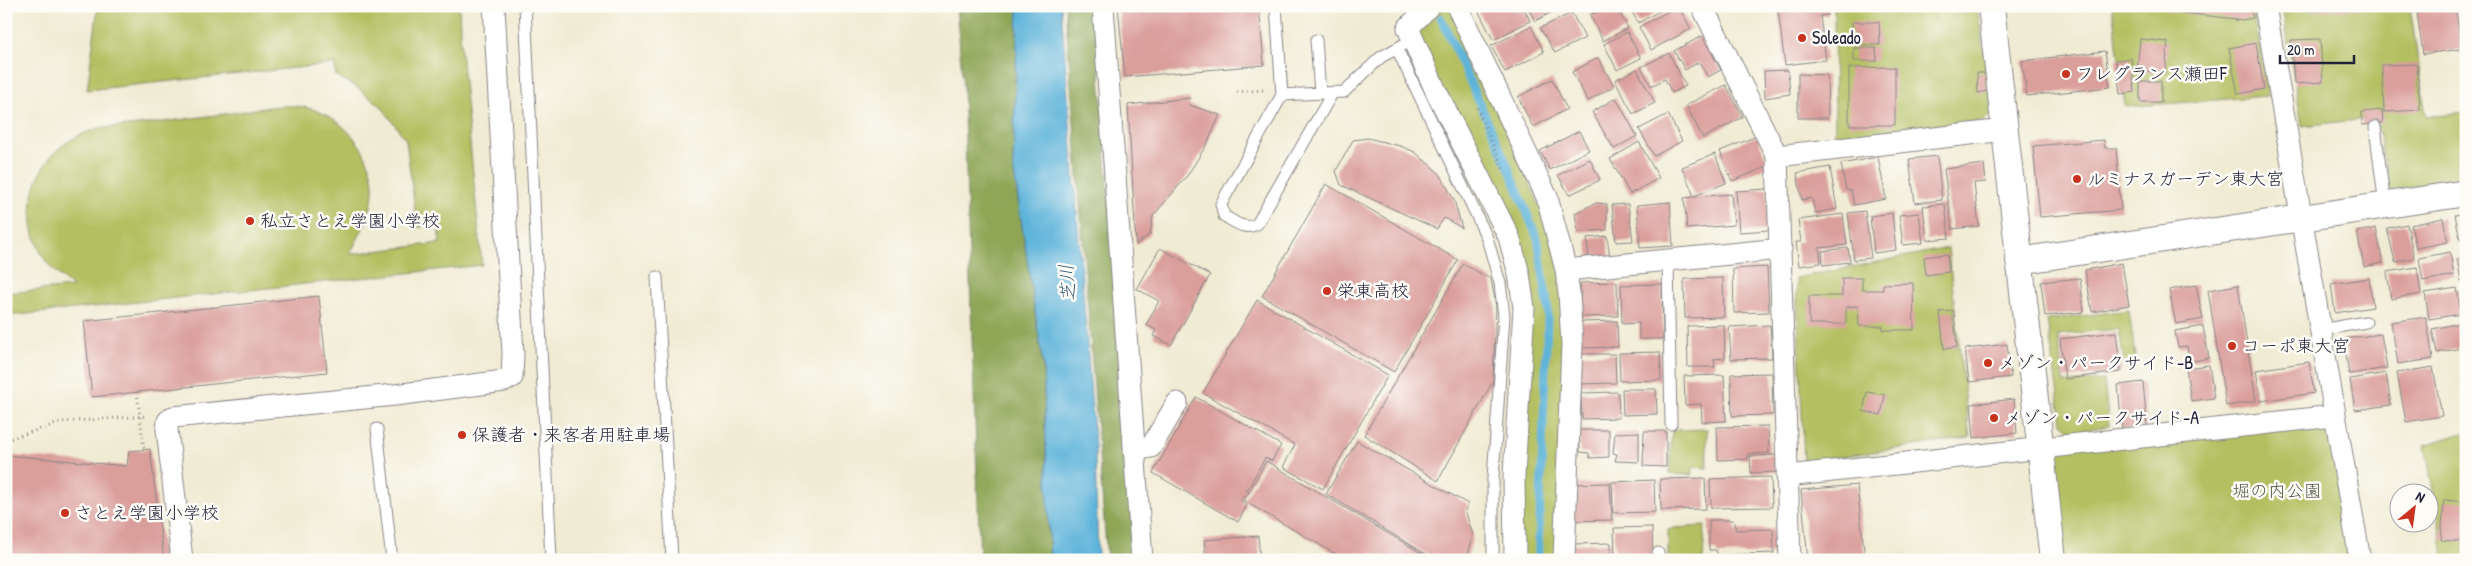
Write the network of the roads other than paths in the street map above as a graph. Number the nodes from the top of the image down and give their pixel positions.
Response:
1 (494, 6) edge
2 (525, 6) edge
3 (1103, 6) edge
4 (1276, 6) edge
5 (1429, 6) edge
6 (1457, 6) edge
7 (1702, 6) edge
8 (1991, 6) edge
9 (2265, 6) edge
10 (1316, 40) dead end
11 (1406, 44) junction
12 (1282, 91) junction
13 (1333, 92) junction
14 (1320, 93) junction
15 (2375, 127) dead end
16 (2005, 130) junction
17 (1777, 156) junction
18 (2466, 193) edge
19 (2384, 206) junction
20 (2301, 218) junction
21 (1781, 249) junction
22 (1668, 261) junction
23 (2019, 261) junction
24 (1566, 270) junction
25 (657, 277) dead end
26 (2366, 322) dead end
27 (2320, 330) junction
28 (1177, 403) dead end
29 (2334, 416) junction
30 (1671, 424) dead end
31 (377, 429) dead end
32 (2040, 448) junction
33 (1134, 450) junction
34 (1787, 476) junction
35 (182, 560) edge
36 (392, 560) edge
37 (551, 560) edge
38 (672, 560) edge
39 (1142, 560) edge
40 (1493, 560) edge
41 (1515, 560) edge
42 (1564, 560) edge
43 (1790, 560) edge
44 (2053, 560) edge
45 (2360, 560) edge

1 - 35 street
2 - 37 lane
3 - 33 street
4 - 12 lane
5 - 11 street
6 - 24 street
7 - 17 street
8 - 16 street
9 - 20 street
10 - 14 lane
11 - 13 lane
11 - 40 lane
11 - 41 street
12 - 13 lane
12 - 14 lane
13 - 14 lane
15 - 19 lane
16 - 17 street
16 - 23 street
17 - 21 street
18 - 19 street
19 - 20 street
20 - 23 street
20 - 27 street
21 - 22 street
21 - 34 street
22 - 24 street
22 - 30 lane
23 - 32 street
24 - 42 street
25 - 38 lane
26 - 27 lane
27 - 29 street
28 - 33 street
29 - 32 street
29 - 45 street
31 - 36 lane
32 - 34 street
32 - 44 street
33 - 39 street
34 - 43 street

